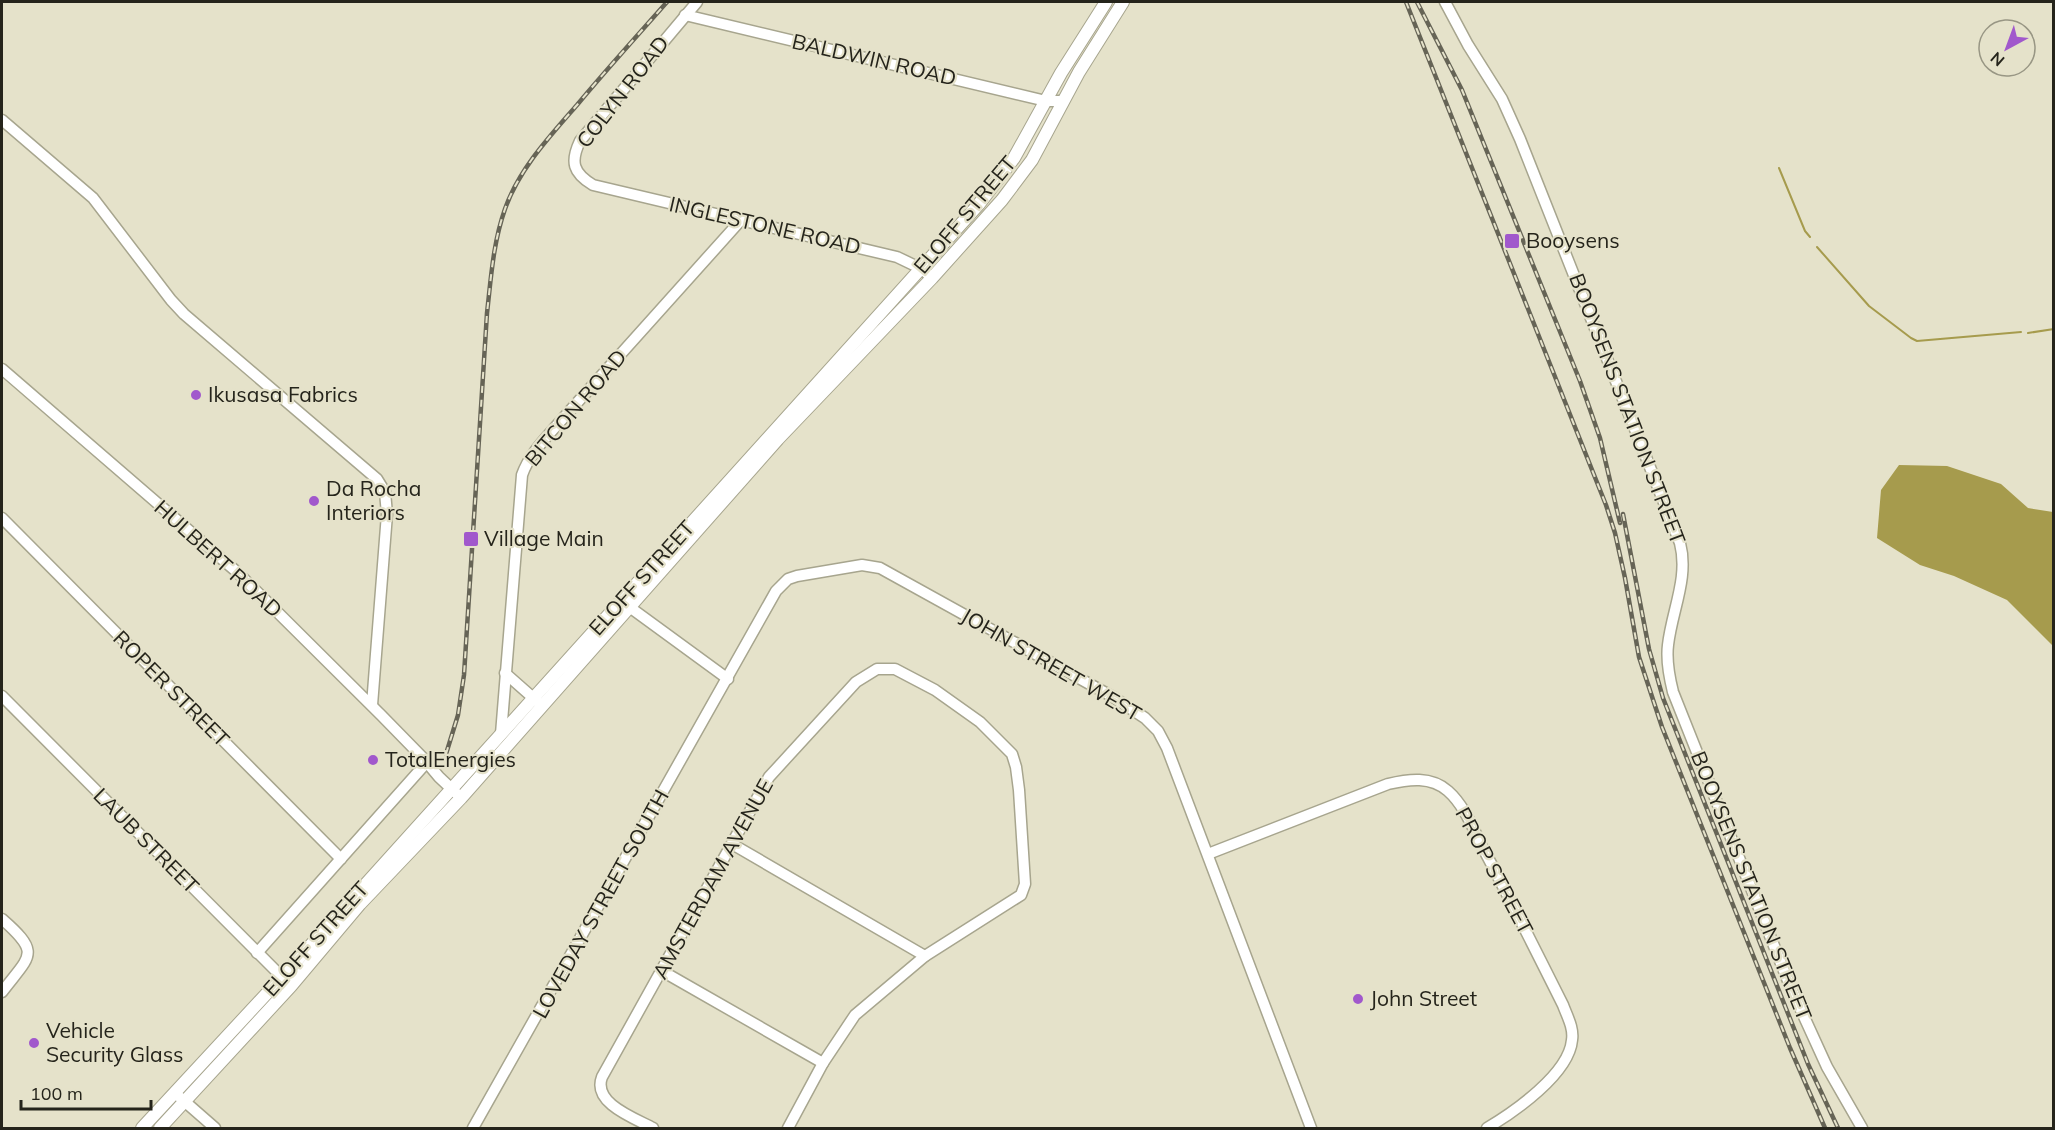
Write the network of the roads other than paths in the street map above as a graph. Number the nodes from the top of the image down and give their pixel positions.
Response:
1 (697, 2) edge
2 (1106, 2) edge
3 (1123, 2) edge
4 (1445, 2) edge
5 (1099, 13) junction
6 (685, 15) junction
7 (1111, 20) junction
8 (1046, 101) junction
9 (1063, 101) junction
10 (2, 120) edge
11 (593, 185) joint
12 (741, 220) junction
13 (927, 274) junction
14 (2, 369) edge
15 (2, 518) edge
16 (626, 605) junction
17 (505, 673) junction
18 (728, 679) junction
19 (2, 696) edge
20 (537, 701) junction
21 (372, 705) junction
22 (501, 734) junction
23 (426, 761) junction
24 (458, 791) junction
25 (732, 844) junction
26 (1208, 854) junction
27 (341, 859) junction
28 (376, 880) junction
29 (2, 919) edge
30 (257, 952) junction
31 (925, 956) junction
32 (662, 971) junction
33 (282, 977) junction
34 (291, 986) junction
35 (2, 992) edge
36 (823, 1063) junction
37 (175, 1093) junction
38 (184, 1102) junction
39 (142, 1128) edge
40 (160, 1128) edge
41 (215, 1128) edge
42 (473, 1128) edge
43 (653, 1128) edge
44 (788, 1128) edge
45 (1311, 1128) edge
46 (1487, 1128) edge
47 (1862, 1128) edge

1 - 6 street, COLYN ROAD
2 - 5 street, ELOFF STREET
3 - 7 street, ELOFF STREET
4 - 47 street, BOOYSENS STATION STREET
5 - 7 street
5 - 8 street, ELOFF STREET
6 - 8 street, BALDWIN ROAD
6 - 11 street, COLYN ROAD
7 - 9 street, ELOFF STREET
8 - 9 street, BALDWIN ROAD
8 - 13 street, ELOFF STREET
9 - 13 street, ELOFF STREET
10 - 21 street
11 - 12 street, INGLESTONE ROAD
12 - 13 street, INGLESTONE ROAD
12 - 17 street, BITCON ROAD
13 - 16 street, ELOFF STREET
14 - 21 street, HULBERT ROAD
15 - 27 street, ROPER STREET
16 - 18 street
16 - 20 street, ELOFF STREET
17 - 20 street
17 - 22 street, BITCON ROAD
18 - 26 street, JOHN STREET WEST
18 - 42 street, LOVEDAY STREET SOUTH
19 - 30 street, LAUB STREET
20 - 22 street, ELOFF STREET
20 - 24 street, ELOFF STREET
21 - 23 street, HULBERT ROAD
22 - 24 street, ELOFF STREET
23 - 24 street, HULBERT ROAD
23 - 27 street
24 - 28 street, ELOFF STREET
25 - 31 street
25 - 31 street, AMSTERDAM AVENUE
25 - 32 street, AMSTERDAM AVENUE
26 - 45 street, JOHN STREET WEST
26 - 46 street, PROP STREET
27 - 30 street
28 - 33 street, ELOFF STREET
28 - 34 street, ELOFF STREET
29 - 35 street
30 - 33 street, LAUB STREET
31 - 36 street
32 - 36 street
32 - 43 street, AMSTERDAM AVENUE
33 - 34 street, LAUB STREET
33 - 37 street, ELOFF STREET
34 - 38 street, ELOFF STREET
36 - 44 street
37 - 38 street
37 - 39 street, ELOFF STREET
38 - 40 street, ELOFF STREET
38 - 41 street

